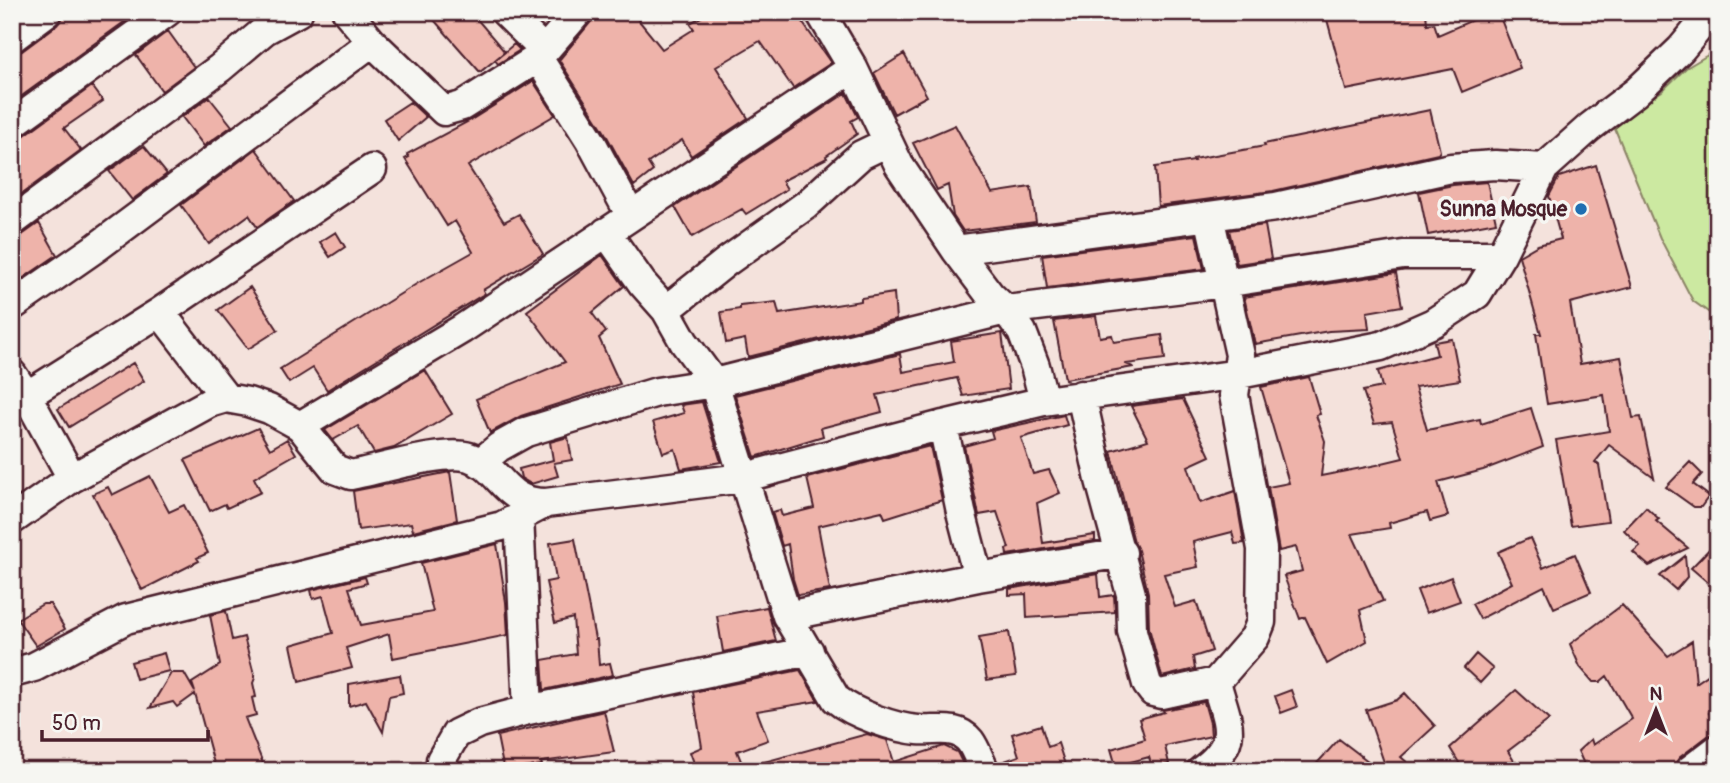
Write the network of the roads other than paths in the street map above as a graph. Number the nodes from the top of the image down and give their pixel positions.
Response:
1 (47, 12) edge
2 (167, 12) edge
3 (298, 12) edge
4 (346, 12) edge
5 (505, 12) edge
6 (578, 12) edge
7 (820, 12) edge
8 (1707, 12) edge
9 (12, 38) edge
10 (372, 42) junction
11 (541, 54) junction
12 (852, 68) junction
13 (12, 124) edge
14 (888, 142) junction
15 (1544, 168) junction
16 (372, 169) dead end
17 (631, 216) junction
18 (1209, 216) junction
19 (12, 222) edge
20 (606, 232) junction
21 (956, 250) junction
22 (1501, 255) junction
23 (1224, 283) junction
24 (12, 306) edge
25 (666, 310) junction
26 (1006, 310) junction
27 (160, 312) junction
28 (1239, 374) junction
29 (714, 383) junction
30 (17, 392) edge
31 (1081, 395) junction
32 (226, 397) junction
33 (1044, 401) junction
34 (943, 425) junction
35 (300, 426) junction
36 (480, 463) junction
37 (72, 478) junction
38 (742, 478) junction
39 (545, 503) junction
40 (519, 516) junction
41 (12, 520) edge
42 (1122, 553) junction
43 (978, 578) junction
44 (786, 616) junction
45 (809, 651) junction
46 (12, 673) edge
47 (1216, 682) junction
48 (528, 710) junction
49 (1718, 749) edge
50 (443, 771) edge
51 (985, 771) edge
52 (1202, 771) edge
53 (1689, 771) edge

1 - 9 street
2 - 13 street
3 - 19 street
4 - 10 street
5 - 11 street
6 - 11 street
7 - 12 street
8 - 15 street
10 - 11 street
10 - 24 street
11 - 17 street
12 - 14 street
12 - 17 street
14 - 21 street
14 - 25 street
15 - 18 street
15 - 22 street
16 - 27 street
17 - 20 street
18 - 21 street
18 - 23 street
20 - 25 street
20 - 35 street
21 - 26 street
22 - 23 street
22 - 28 street
23 - 26 street
23 - 28 street
25 - 29 street
26 - 29 street
26 - 33 street
27 - 30 street
27 - 32 street
28 - 31 street
28 - 47 street
29 - 36 street
29 - 38 street
30 - 37 street
31 - 33 street
31 - 42 street
32 - 35 street
32 - 37 street
33 - 34 street
34 - 38 street
34 - 43 street
35 - 36 street
36 - 39 street
37 - 41 street
38 - 39 street
38 - 44 street
39 - 40 street
40 - 46 street
40 - 48 street
42 - 43 street
42 - 47 street
43 - 44 street
44 - 45 street
45 - 48 street
45 - 51 street
47 - 52 street
48 - 50 street
49 - 53 street

